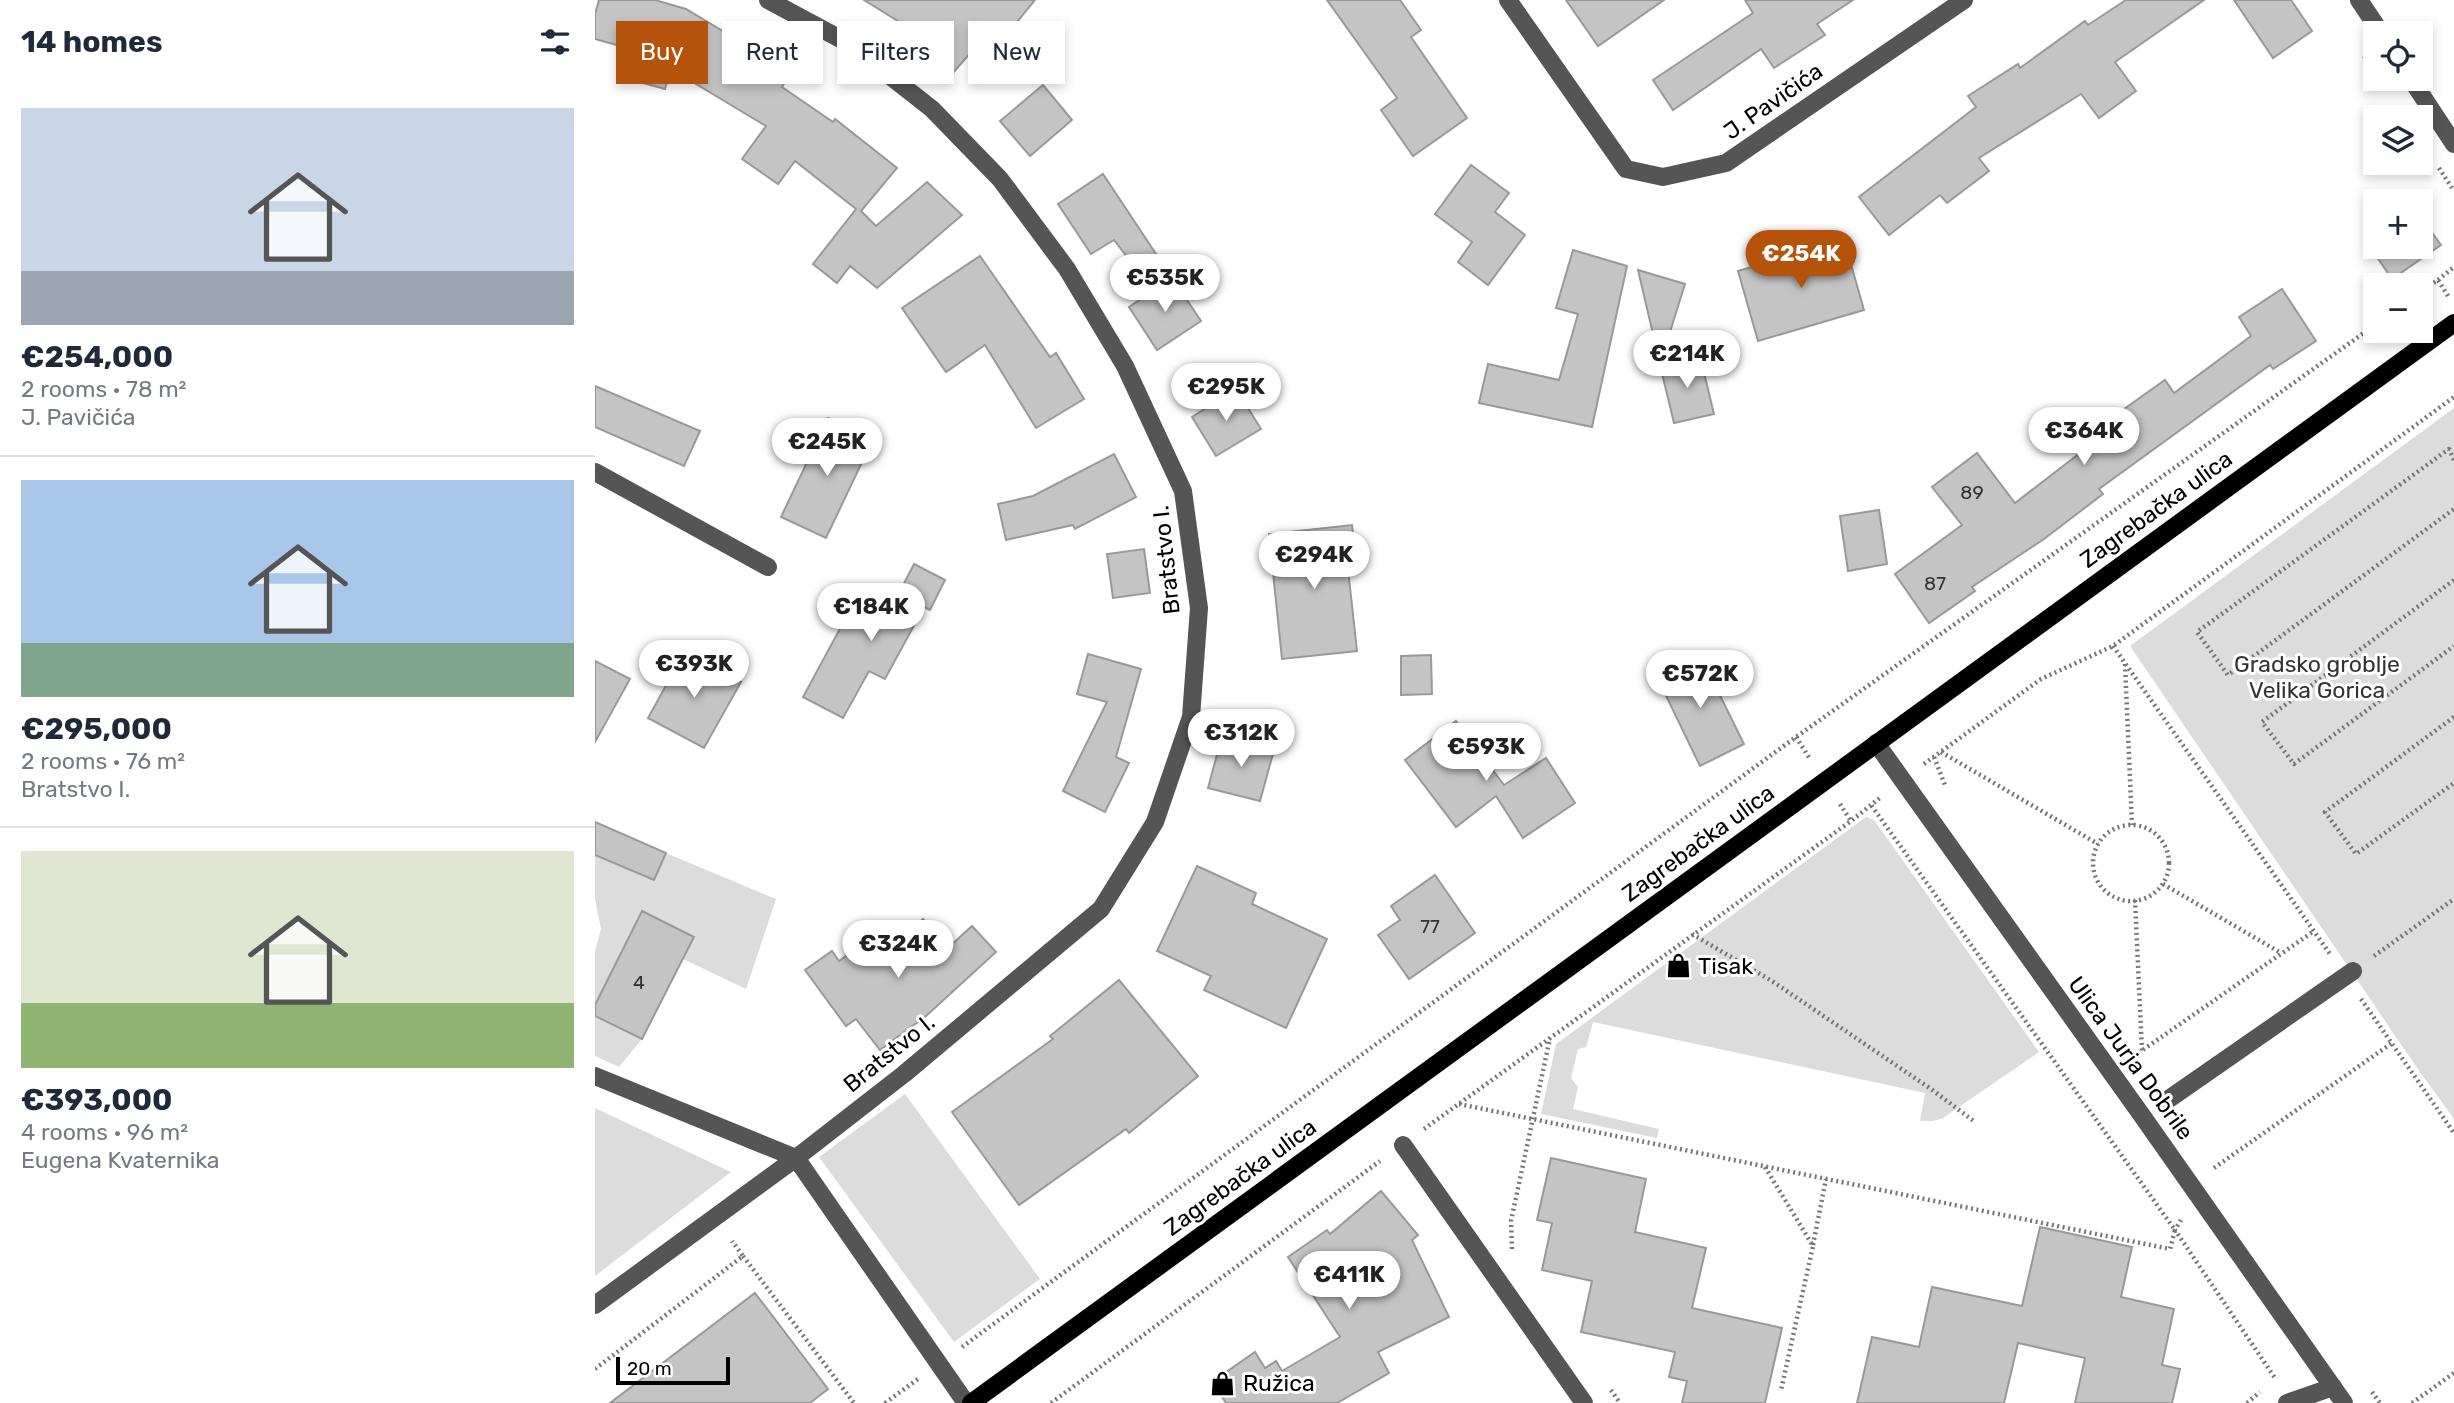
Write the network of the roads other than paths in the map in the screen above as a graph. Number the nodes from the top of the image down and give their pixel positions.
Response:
1 (768, 0) edge
2 (1508, 0) edge
3 (1963, 0) edge
4 (2359, 0) edge
5 (2373, 21) edge
6 (2419, 91) edge
7 (2454, 144) edge
8 (2454, 323) edge
9 (595, 472) edge
10 (768, 567) dead end
11 (1876, 743) junction
12 (2349, 974) road end
13 (595, 1076) edge
14 (2166, 1101) dead end
15 (1403, 1145) road end
16 (796, 1158) junction
17 (595, 1305) edge
18 (2333, 1387) junction
19 (2290, 1402) edge
20 (969, 1403) edge
21 (1584, 1403) edge
22 (2344, 1403) edge

1 - 16 street, Bratstvo I.
2 - 3 street, J. Pavičića
4 - 5 street
6 - 7 street
8 - 11 main road, Zagrebačka ulica
9 - 10 street
11 - 18 street, Ulica Jurja Dobrile
11 - 20 main road, Zagrebačka ulica
12 - 14 street
13 - 16 street
15 - 21 street
16 - 17 street, Bratstvo I.
16 - 20 street
18 - 19 street
18 - 22 street, Ulica Jurja Dobrile

